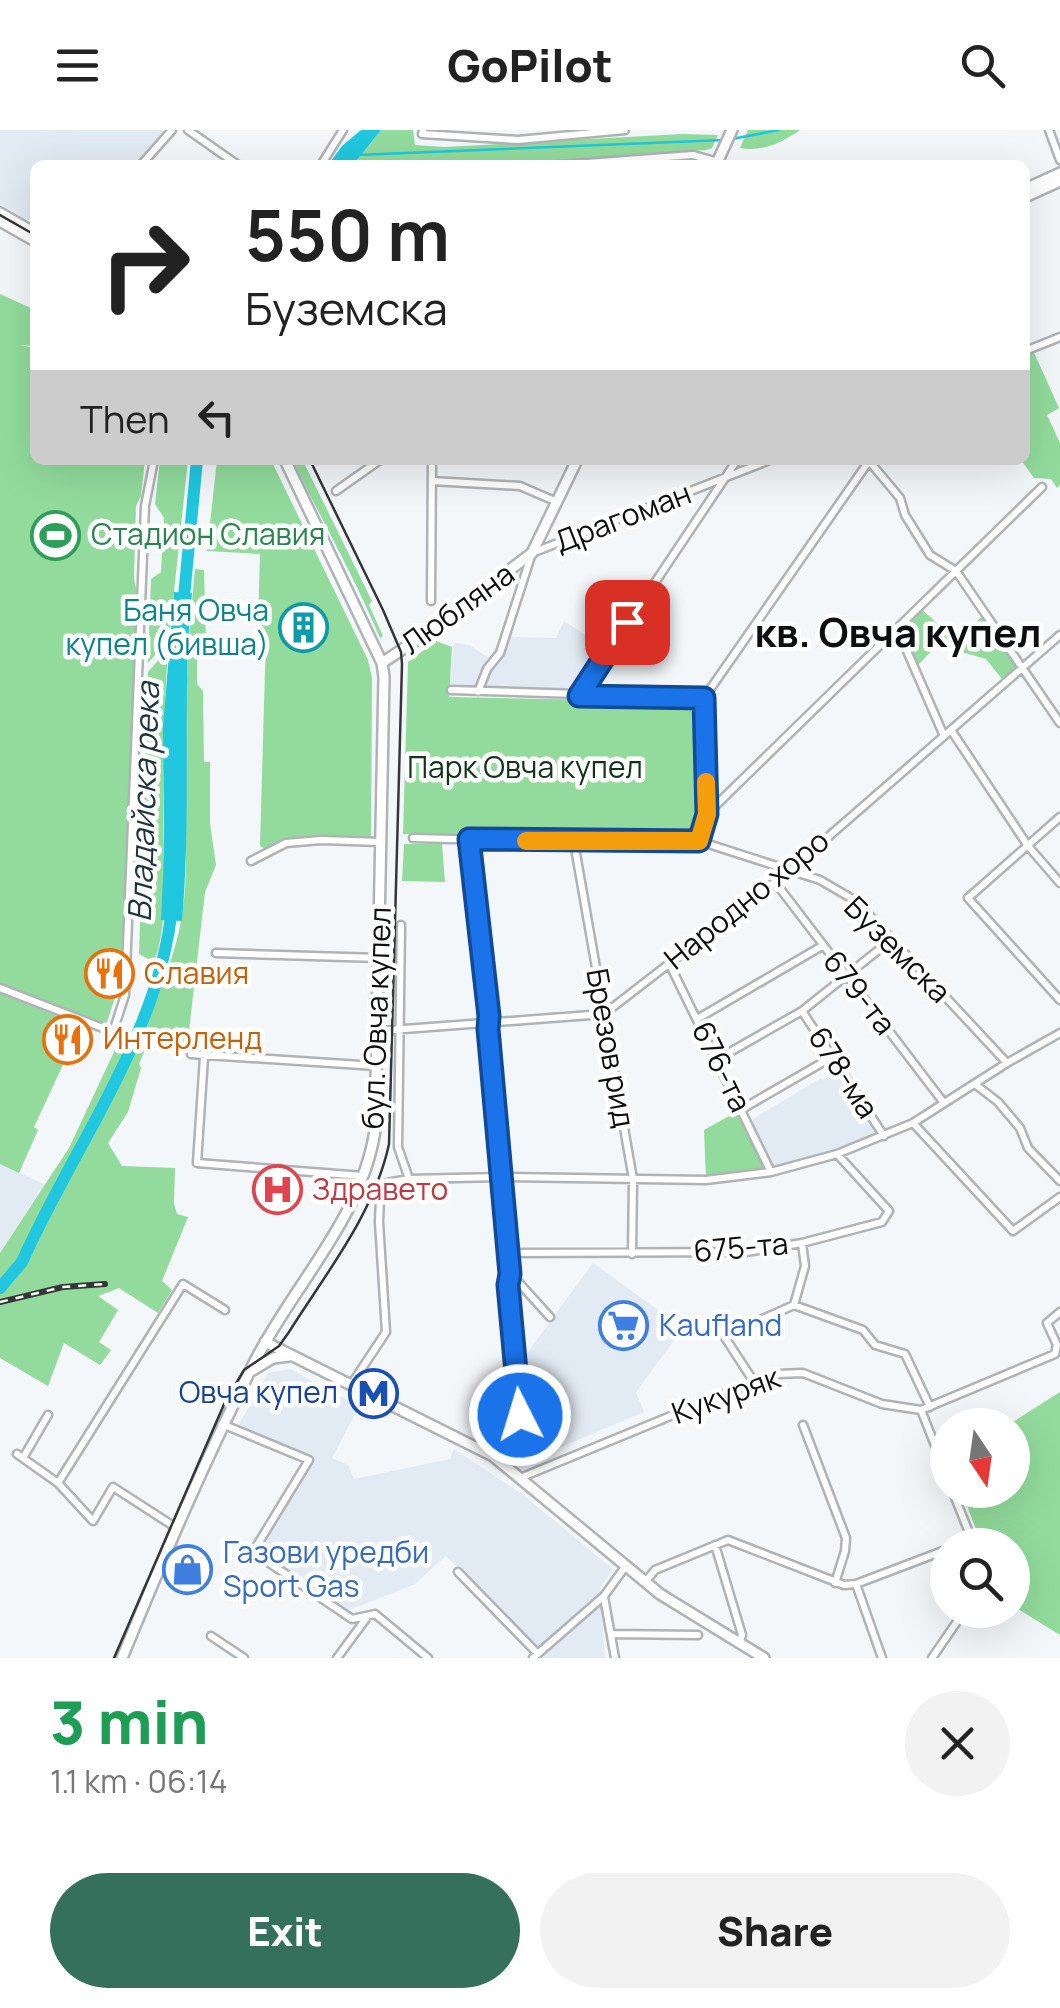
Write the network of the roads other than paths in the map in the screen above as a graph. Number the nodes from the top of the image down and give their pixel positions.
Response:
1 (172, 130) edge
2 (188, 130) edge
3 (343, 130) edge
4 (422, 130) edge
5 (625, 130) edge
6 (1049, 130) edge
7 (732, 132) edge
8 (145, 160) edge
9 (229, 160) edge
10 (325, 160) edge
11 (626, 160) edge
12 (708, 160) edge
13 (718, 160) edge
14 (1060, 160) edge
15 (1060, 177) edge
16 (1030, 186) edge
17 (1030, 193) edge
18 (0, 212) edge
19 (0, 221) edge
20 (30, 230) edge
21 (30, 238) edge
22 (1060, 337) edge
23 (1030, 348) edge
24 (153, 465) edge
25 (287, 465) edge
26 (373, 465) edge
27 (432, 465) edge
28 (575, 465) edge
29 (734, 465) edge
30 (758, 465) edge
31 (866, 465) edge
32 (873, 465) edge
33 (724, 480) junction
34 (432, 482) junction
35 (1042, 487) dead end
36 (336, 491) dead end
37 (557, 502) junction
38 (532, 552) junction
39 (956, 571) junction
40 (432, 601) dead end
41 (897, 628) junction
42 (1060, 635) edge
43 (382, 662) junction
44 (1022, 668) junction
45 (451, 690) dead end
46 (478, 692) junction
47 (579, 696) junction
48 (704, 698) junction
49 (1060, 723) edge
50 (951, 730) junction
51 (944, 736) junction
52 (707, 814) junction
53 (1060, 817) edge
54 (412, 838) dead end
55 (469, 839) junction
56 (699, 841) junction
57 (382, 842) junction
58 (574, 842) junction
59 (1028, 846) junction
60 (251, 861) dead end
61 (788, 870) junction
62 (775, 882) junction
63 (1060, 883) edge
64 (401, 925) dead end
65 (891, 940) junction
66 (822, 946) junction
67 (216, 953) dead end
68 (378, 958) junction
69 (669, 963) junction
70 (846, 978) junction
71 (0, 988) edge
72 (1060, 1000) edge
73 (802, 1011) junction
74 (604, 1014) junction
75 (697, 1018) junction
76 (488, 1023) junction
77 (398, 1030) junction
78 (378, 1032) junction
79 (1059, 1036) edge
80 (190, 1054) dead end
81 (204, 1057) junction
82 (832, 1057) junction
83 (716, 1060) junction
84 (1007, 1063) junction
85 (377, 1066) junction
86 (976, 1084) junction
87 (944, 1103) junction
88 (742, 1109) junction
89 (913, 1123) junction
90 (884, 1136) junction
91 (836, 1154) junction
92 (772, 1172) junction
93 (364, 1176) junction
94 (500, 1177) junction
95 (410, 1178) junction
96 (632, 1179) junction
97 (1060, 1181) edge
98 (1059, 1200) edge
99 (802, 1243) junction
100 (506, 1253) junction
101 (632, 1254) junction
102 (510, 1274) junction
103 (794, 1306) junction
104 (224, 1310) dead end
105 (1060, 1312) edge
106 (550, 1317) dead end
107 (266, 1342) junction
108 (293, 1356) junction
109 (250, 1371) junction
110 (754, 1382) junction
111 (351, 1385) junction
112 (930, 1407) junction
113 (921, 1410) junction
114 (48, 1415) dead end
115 (222, 1424) junction
116 (802, 1425) dead end
117 (930, 1433) edge
118 (493, 1456) junction
119 (520, 1478) junction
120 (58, 1483) junction
121 (175, 1527) junction
122 (715, 1544) junction
123 (930, 1555) edge
124 (625, 1567) junction
125 (458, 1572) dead end
126 (645, 1582) junction
127 (835, 1583) junction
128 (856, 1584) junction
129 (604, 1596) junction
130 (368, 1615) junction
131 (352, 1619) junction
132 (361, 1625) junction
133 (953, 1628) edge
134 (612, 1634) junction
135 (698, 1635) dead end
136 (211, 1636) dead end
137 (739, 1643) junction
138 (535, 1656) edge
139 (122, 1658) edge
140 (244, 1658) edge
141 (337, 1658) edge
142 (428, 1658) edge
143 (614, 1658) edge
144 (763, 1658) edge
145 (882, 1658) edge
146 (932, 1658) edge

1 - 8 street
2 - 9 street
3 - 10 street
4 - 5 street
6 - 14 street
7 - 13 main road
11 - 12 street
15 - 16 main road
15 - 17 main road
18 - 20 main road
19 - 21 main road
22 - 23 street
24 - 71 street
25 - 43 main road, бул. Овча купел
26 - 36 street
27 - 34 street
28 - 37 main road, Любляна
29 - 33 street
30 - 33 street, Драгоман
31 - 48 street
32 - 39 street
33 - 38 street, Драгоман
33 - 47 street
34 - 37 street
34 - 40 street
35 - 39 street
37 - 38 main road, Любляна
38 - 43 main road, Любляна
38 - 46 street, Любляна
39 - 41 street
39 - 44 street
41 - 51 street
41 - 52 street
42 - 44 street, Народно хоро
43 - 57 main road, бул. Овча купел
44 - 49 street
44 - 50 street, Народно хоро
45 - 46 street
46 - 47 street
47 - 48 street
48 - 52 street
50 - 51 street, Народно хоро
50 - 59 street
51 - 61 street, Народно хоро
52 - 56 street
53 - 59 street
54 - 55 street, Буземска
55 - 58 street, Буземска
55 - 76 street
56 - 58 street, Буземска
56 - 61 street, Буземска
57 - 60 street
57 - 68 main road, бул. Овча купел
58 - 74 street, Брезов рид
59 - 63 street
59 - 72 street
61 - 62 street, Народно хоро
61 - 65 street, Буземска
62 - 66 street, 679-та
62 - 69 street, Народно хоро
64 - 77 street
65 - 70 street
65 - 84 street, Буземска
66 - 70 street, 679-та
66 - 75 street
67 - 68 street
68 - 78 main road, бул. Овча купел
69 - 74 street, Народно хоро
69 - 75 street, 676-та
70 - 73 street
70 - 87 street, 679-та
73 - 82 street, 678-ма
73 - 83 street
74 - 76 street
74 - 96 street, Брезов рид
75 - 83 street, 676-та
76 - 77 street
76 - 94 street
77 - 78 street
77 - 95 street
78 - 85 main road, бул. Овча купел
79 - 84 street
80 - 81 street
81 - 85 street
81 - 93 street
82 - 88 street
82 - 90 street, 678-ма
83 - 88 street, 676-та
84 - 86 street
85 - 93 main road, бул. Овча купел
86 - 87 street
86 - 97 street
87 - 89 street
88 - 92 street, 676-та
89 - 90 street
89 - 98 street
90 - 91 street
91 - 92 street
91 - 99 street, 675-та
92 - 96 street
93 - 107 main road, бул. Овча купел
94 - 95 street
94 - 96 street
94 - 100 street
95 - 111 street
96 - 101 street, Брезов рид
99 - 101 street, 675-та
99 - 103 street
100 - 101 street, 675-та
100 - 102 street
102 - 106 street
102 - 118 street
103 - 110 street
103 - 112 street
104 - 120 street
105 - 112 street, Кукуряк
107 - 108 main road
107 - 109 main road, бул. Овча купел
108 - 109 main road
108 - 111 main road
109 - 115 main road, бул. Овча купел
110 - 113 street, Кукуряк
110 - 119 street, Кукуряк
111 - 118 main road
112 - 113 street, Кукуряк
113 - 117 street
114 - 120 street
115 - 121 main road, бул. Овча купел
115 - 131 street
116 - 127 street
118 - 119 main road
119 - 124 main road
120 - 121 street
121 - 139 main road, бул. Овча купел
122 - 126 street
122 - 127 street
122 - 137 street
123 - 128 street
124 - 126 main road
124 - 129 street
125 - 138 street
126 - 137 main road
127 - 128 street
128 - 145 street
129 - 134 street
129 - 138 street
130 - 131 street
130 - 132 street
130 - 142 street
131 - 132 street
132 - 141 street
133 - 146 street
134 - 135 street
134 - 143 street
136 - 140 street
137 - 144 main road

